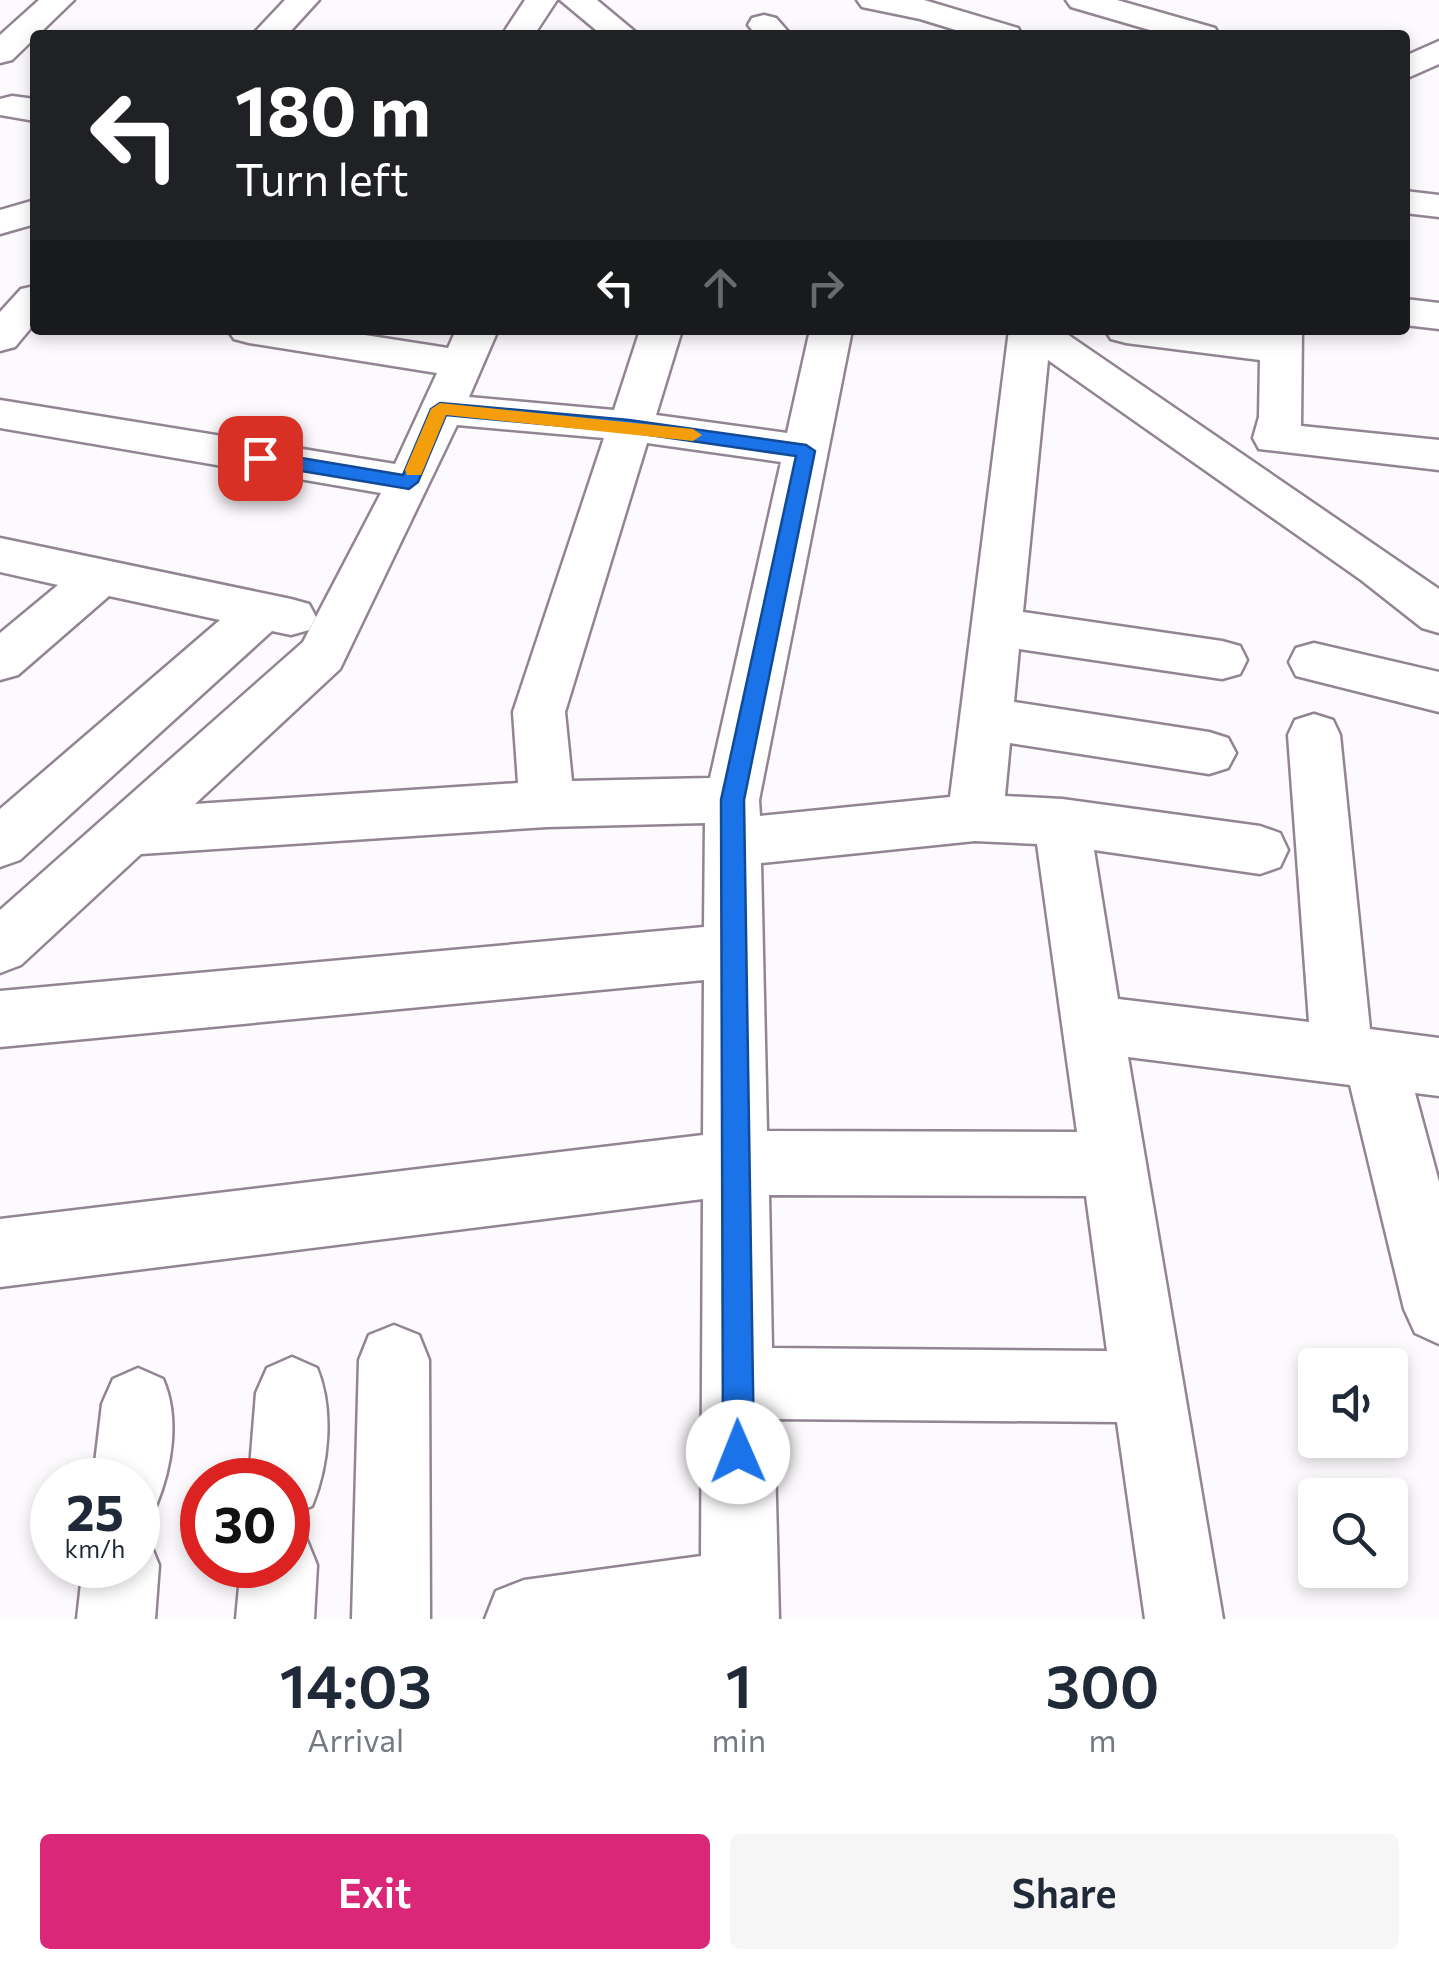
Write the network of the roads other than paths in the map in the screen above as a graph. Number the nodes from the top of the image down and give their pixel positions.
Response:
1 (58, 0) edge
2 (302, 0) edge
3 (541, 0) edge
4 (576, 0) edge
5 (873, 0) edge
6 (1082, 0) edge
7 (929, 5) edge
8 (33, 30) edge
9 (273, 30) edge
10 (521, 30) edge
11 (617, 30) edge
12 (987, 30) edge
13 (1185, 30) edge
14 (30, 34) edge
15 (1439, 50) edge
16 (8, 61) edge
17 (1410, 66) edge
18 (1410, 203) edge
19 (1439, 206) edge
20 (30, 212) edge
21 (0, 223) edge
22 (0, 290) edge
23 (30, 296) edge
24 (30, 303) edge
25 (1410, 313) edge
26 (1439, 316) edge
27 (314, 335) edge
28 (659, 335) edge
29 (829, 335) edge
30 (1031, 335) edge
31 (1039, 335) edge
32 (1204, 335) edge
33 (0, 338) edge
34 (1281, 340) edge
35 (469, 347) edge
36 (440, 409) junction
37 (0, 414) edge
38 (629, 426) junction
39 (1275, 438) junction
40 (806, 451) junction
41 (1439, 455) edge
42 (409, 482) junction
43 (1260, 488) junction
44 (0, 555) edge
45 (1378, 568) junction
46 (101, 576) junction
47 (1439, 576) edge
48 (264, 611) junction
49 (1439, 615) edge
50 (336, 626) junction
51 (997, 627) junction
52 (1222, 660) dead end
53 (0, 661) edge
54 (1314, 662) dead end
55 (1439, 692) edge
56 (987, 719) junction
57 (1314, 736) dead end
58 (1209, 753) dead end
59 (547, 804) junction
60 (975, 818) junction
61 (732, 821) junction
62 (1062, 822) junction
63 (129, 831) junction
64 (0, 843) edge
65 (1260, 850) dead end
66 (0, 947) edge
67 (732, 951) junction
68 (0, 1019) edge
69 (1092, 1024) junction
70 (1358, 1056) junction
71 (1439, 1067) edge
72 (736, 1163) junction
73 (1114, 1164) junction
74 (0, 1253) edge
75 (1439, 1309) edge
76 (394, 1360) dead end
77 (738, 1383) junction
78 (1149, 1386) junction
79 (292, 1393) dead end
80 (138, 1404) dead end
81 (132, 1458) edge
82 (288, 1458) edge
83 (119, 1588) edge
84 (277, 1588) edge
85 (740, 1604) edge
86 (116, 1619) edge
87 (275, 1619) edge
88 (391, 1619) edge
89 (524, 1619) edge
90 (1184, 1619) edge

1 - 8 street
2 - 9 street
3 - 10 street
4 - 11 street
5 - 7 street
6 - 13 street
7 - 12 street
14 - 16 street
15 - 17 street
18 - 19 street
20 - 21 street
22 - 23 street
24 - 33 street
25 - 26 street
27 - 35 street
28 - 38 street
29 - 40 street
30 - 51 street
31 - 43 street
32 - 34 street
34 - 39 street
35 - 36 street
36 - 38 street
36 - 42 street
37 - 42 street
38 - 40 street
38 - 59 street
39 - 41 street
39 - 43 street
40 - 61 street
42 - 50 street
43 - 45 street
44 - 46 street
45 - 47 street
45 - 49 street
46 - 48 street
46 - 53 street
48 - 50 street
48 - 64 street
50 - 63 street
51 - 52 street
51 - 56 street
54 - 55 street
56 - 58 street
56 - 60 street
57 - 70 street
59 - 61 street
59 - 63 street
60 - 61 street
60 - 62 street
61 - 67 street
62 - 65 street
62 - 69 street
63 - 66 street
67 - 68 street
67 - 72 street
69 - 70 street
69 - 73 street
70 - 71 street
70 - 75 street
72 - 73 street
72 - 74 street
72 - 77 street
73 - 78 street
76 - 88 street
77 - 78 street
77 - 85 street
78 - 90 street
79 - 82 street
80 - 81 street
83 - 86 street
84 - 87 street
85 - 89 street

